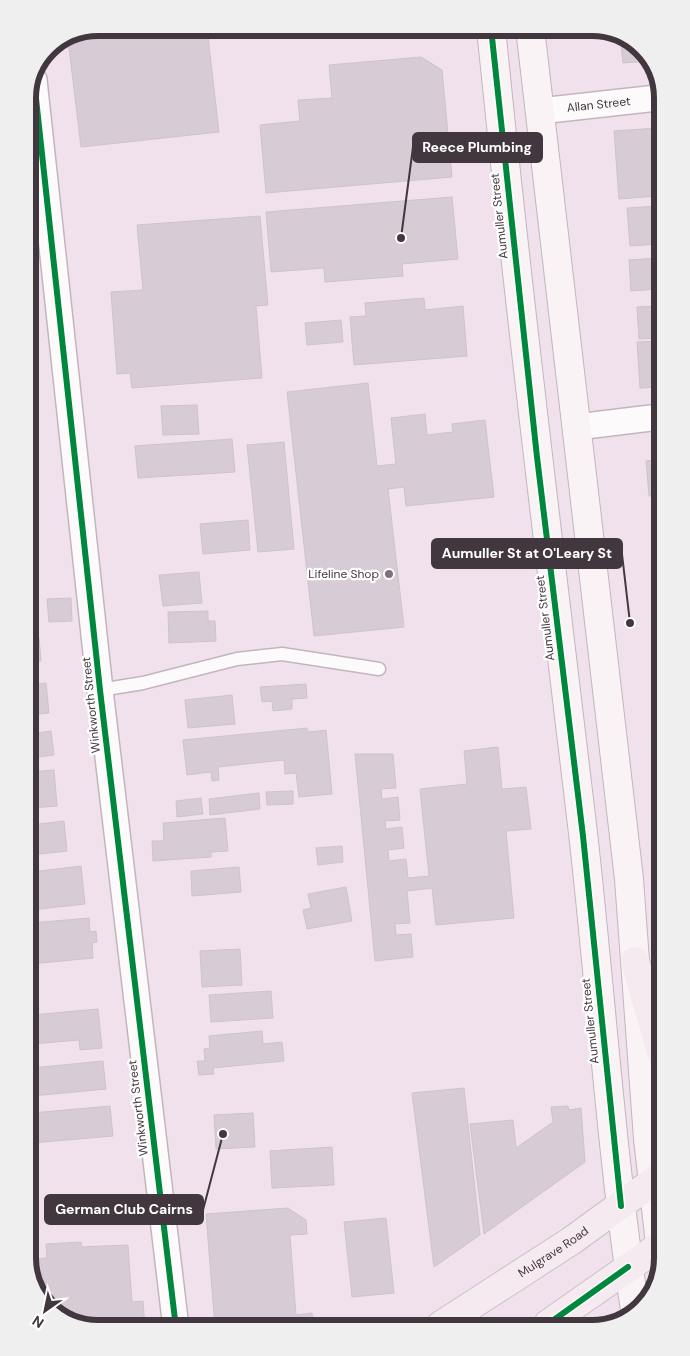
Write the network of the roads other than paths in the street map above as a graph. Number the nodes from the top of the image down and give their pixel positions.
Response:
1 (492, 36) edge
2 (531, 36) edge
3 (36, 98) edge
4 (654, 98) edge
5 (540, 111) junction
6 (654, 418) edge
7 (577, 427) junction
8 (379, 669) dead end
9 (100, 690) junction
10 (607, 690) junction
11 (583, 836) junction
12 (635, 962) junction
13 (654, 1027) edge
14 (654, 1149) edge
15 (654, 1180) edge
16 (621, 1206) junction
17 (654, 1254) edge
18 (628, 1267) junction
19 (634, 1304) edge
20 (174, 1320) edge
21 (449, 1320) edge
22 (567, 1320) edge

1 - 11 main road, Aumuller Street
2 - 5 main road
3 - 9 street, Winkworth Street
4 - 5 street, Allan Street
5 - 7 main road
6 - 7 street
7 - 10 main road
8 - 9 lane
9 - 20 street, Winkworth Street
10 - 11 main road
10 - 12 main road
11 - 16 main road, Aumuller Street
12 - 13 main road
12 - 14 main road
15 - 16 main road, Mulgrave Road
16 - 18 main road, Aumuller Street
16 - 21 main road, Mulgrave Road
17 - 18 main road
18 - 19 main road, Aumuller Street
18 - 22 main road

